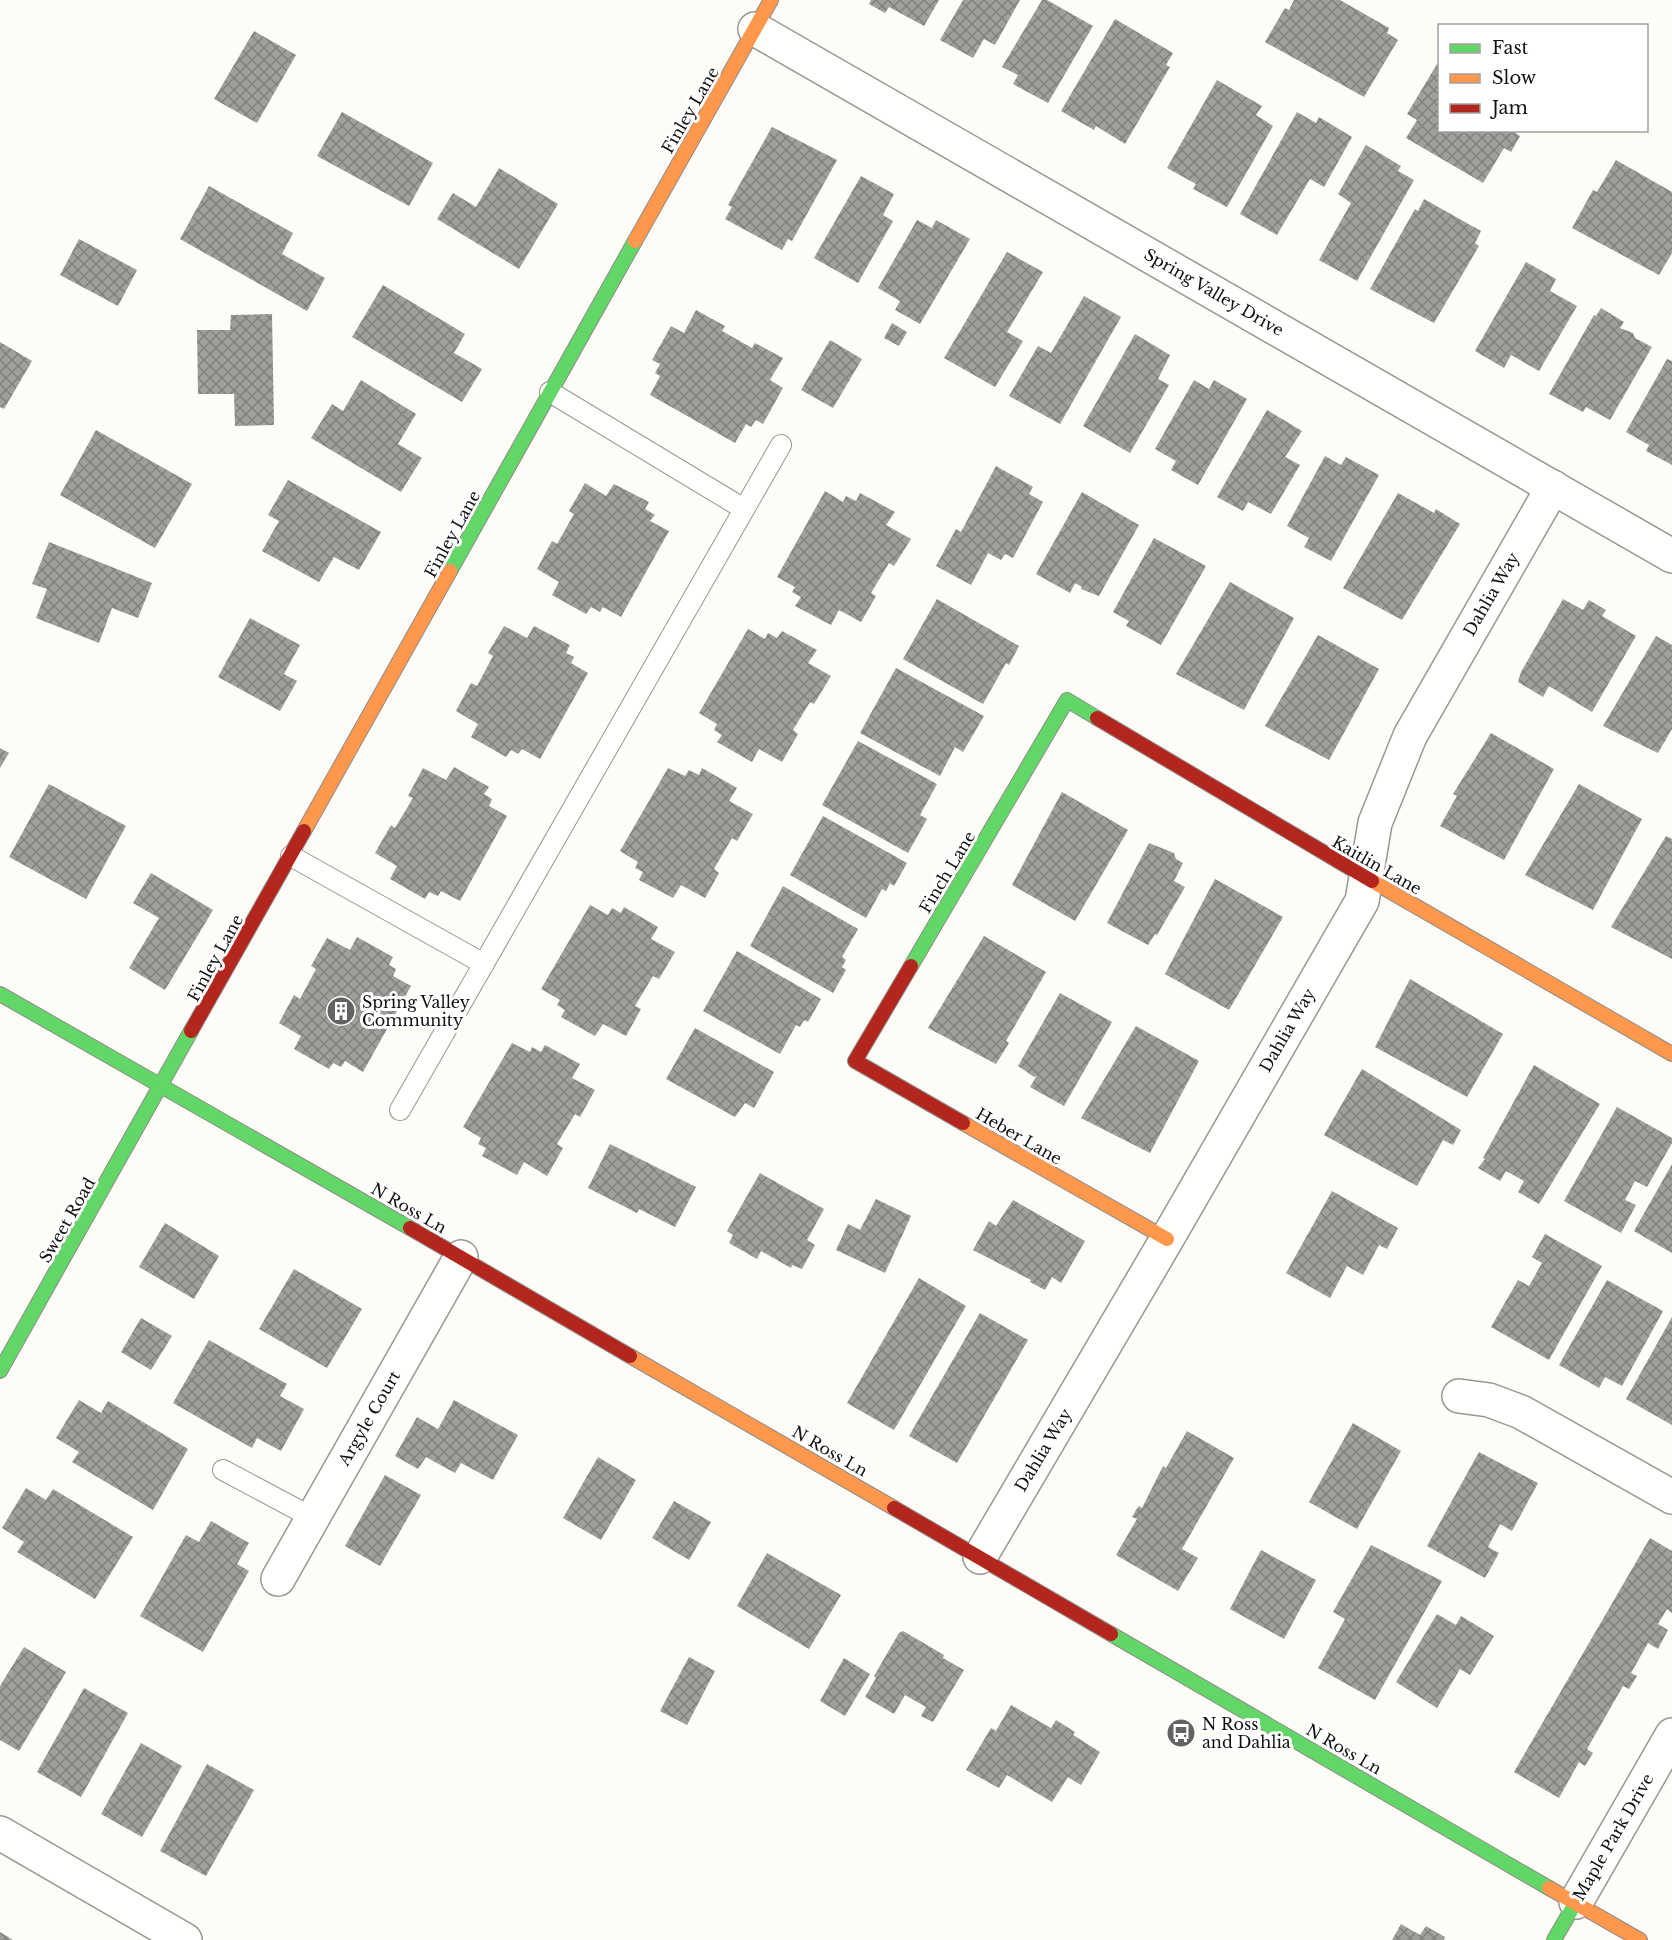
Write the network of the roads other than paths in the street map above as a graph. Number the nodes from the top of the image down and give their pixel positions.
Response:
1 (771, 0) edge
2 (755, 29) junction
3 (550, 392) junction
4 (781, 445) dead end
5 (1553, 487) junction
6 (744, 509) junction
7 (1672, 556) edge
8 (1067, 700) joint
9 (291, 856) junction
10 (1366, 878) junction
11 (484, 964) junction
12 (0, 994) edge
13 (1672, 1054) edge
14 (855, 1061) joint
15 (163, 1085) junction
16 (400, 1110) dead end
17 (1167, 1239) junction
18 (461, 1257) junction
19 (0, 1371) edge
20 (1459, 1396) dead end
21 (223, 1470) dead end
22 (1672, 1497) edge
23 (313, 1518) junction
24 (980, 1557) junction
25 (278, 1579) dead end
26 (1672, 1735) edge
27 (0, 1833) edge
28 (1576, 1902) junction
29 (185, 1940) edge
30 (1554, 1940) edge
31 (1641, 1940) edge

1 - 2 street, Finley Lane
2 - 3 street, Finley Lane
2 - 5 street, Spring Valley Drive
3 - 6 lane
3 - 9 street, Finley Lane
4 - 6 lane
5 - 7 street, Spring Valley Drive
5 - 10 street, Dahlia Way
6 - 11 lane
8 - 10 street, Kaitlin Lane
8 - 14 street, Finch Lane
9 - 11 lane
9 - 15 street, Finley Lane
10 - 13 street, Kaitlin Lane
10 - 17 street, Dahlia Way
11 - 16 lane
12 - 15 street, N Ross Ln
14 - 17 street, Heber Lane
15 - 18 street, N Ross Ln
15 - 19 street, Sweet Road
17 - 24 street, Dahlia Way
18 - 23 street, Argyle Court
18 - 24 street, N Ross Ln
20 - 22 street
21 - 23 lane
23 - 25 street, Argyle Court
24 - 28 street, N Ross Ln
26 - 28 street, Maple Park Drive
27 - 29 street
28 - 30 street, Maple Park Drive
28 - 31 street, N Ross Ln

